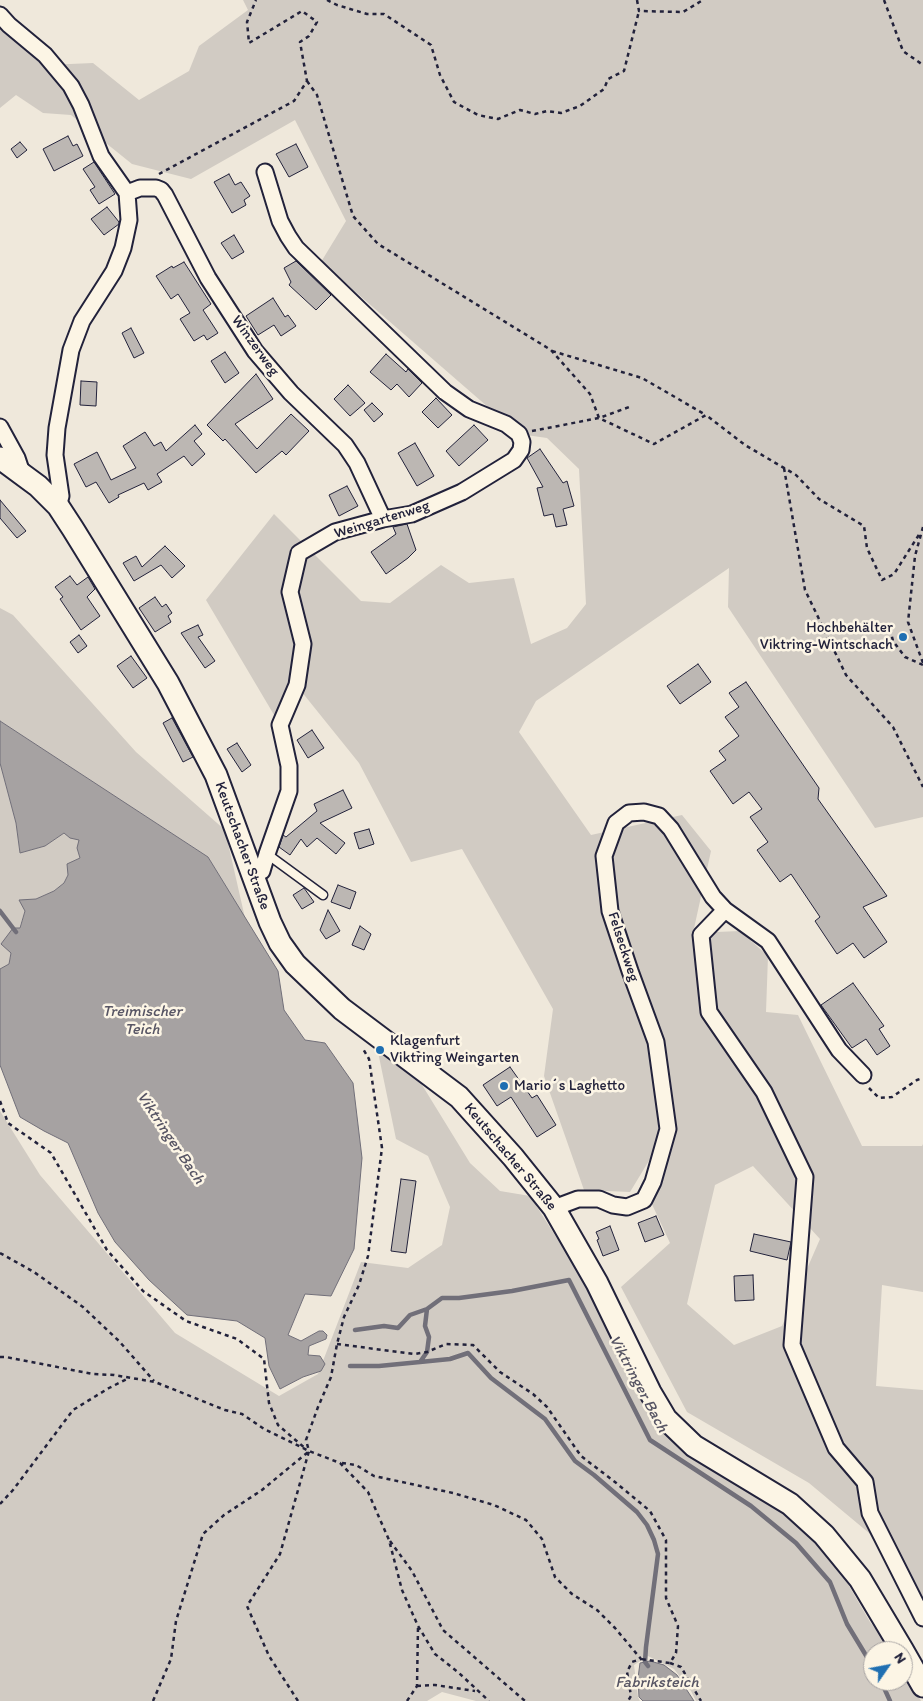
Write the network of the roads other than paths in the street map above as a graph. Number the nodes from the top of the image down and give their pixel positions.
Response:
1 (0, 15) edge
2 (265, 172) dead end
3 (134, 190) junction
4 (0, 427) edge
5 (0, 458) edge
6 (22, 473) junction
7 (58, 506) junction
8 (382, 519) junction
9 (266, 854) junction
10 (253, 873) junction
11 (323, 895) dead end
12 (725, 910) junction
13 (863, 1075) road end
14 (554, 1208) junction
15 (923, 1618) edge
16 (897, 1641) edge
17 (913, 1668) edge
18 (923, 1686) edge

1 - 3 street
2 - 8 street, Weingartenweg
3 - 7 street
3 - 8 street, Winzerweg
4 - 6 street
5 - 6 main road, Keutschacher Straße
6 - 7 main road, Keutschacher Straße
7 - 10 main road, Keutschacher Straße
8 - 9 street, Weingartenweg
9 - 10 street, Weingartenweg
9 - 11 lane
10 - 14 main road, Keutschacher Straße
12 - 13 street, Felseckweg
12 - 14 street, Felseckweg
12 - 15 street
14 - 16 main road, Keutschacher Straße
17 - 18 main road, Keutschacher Straße

